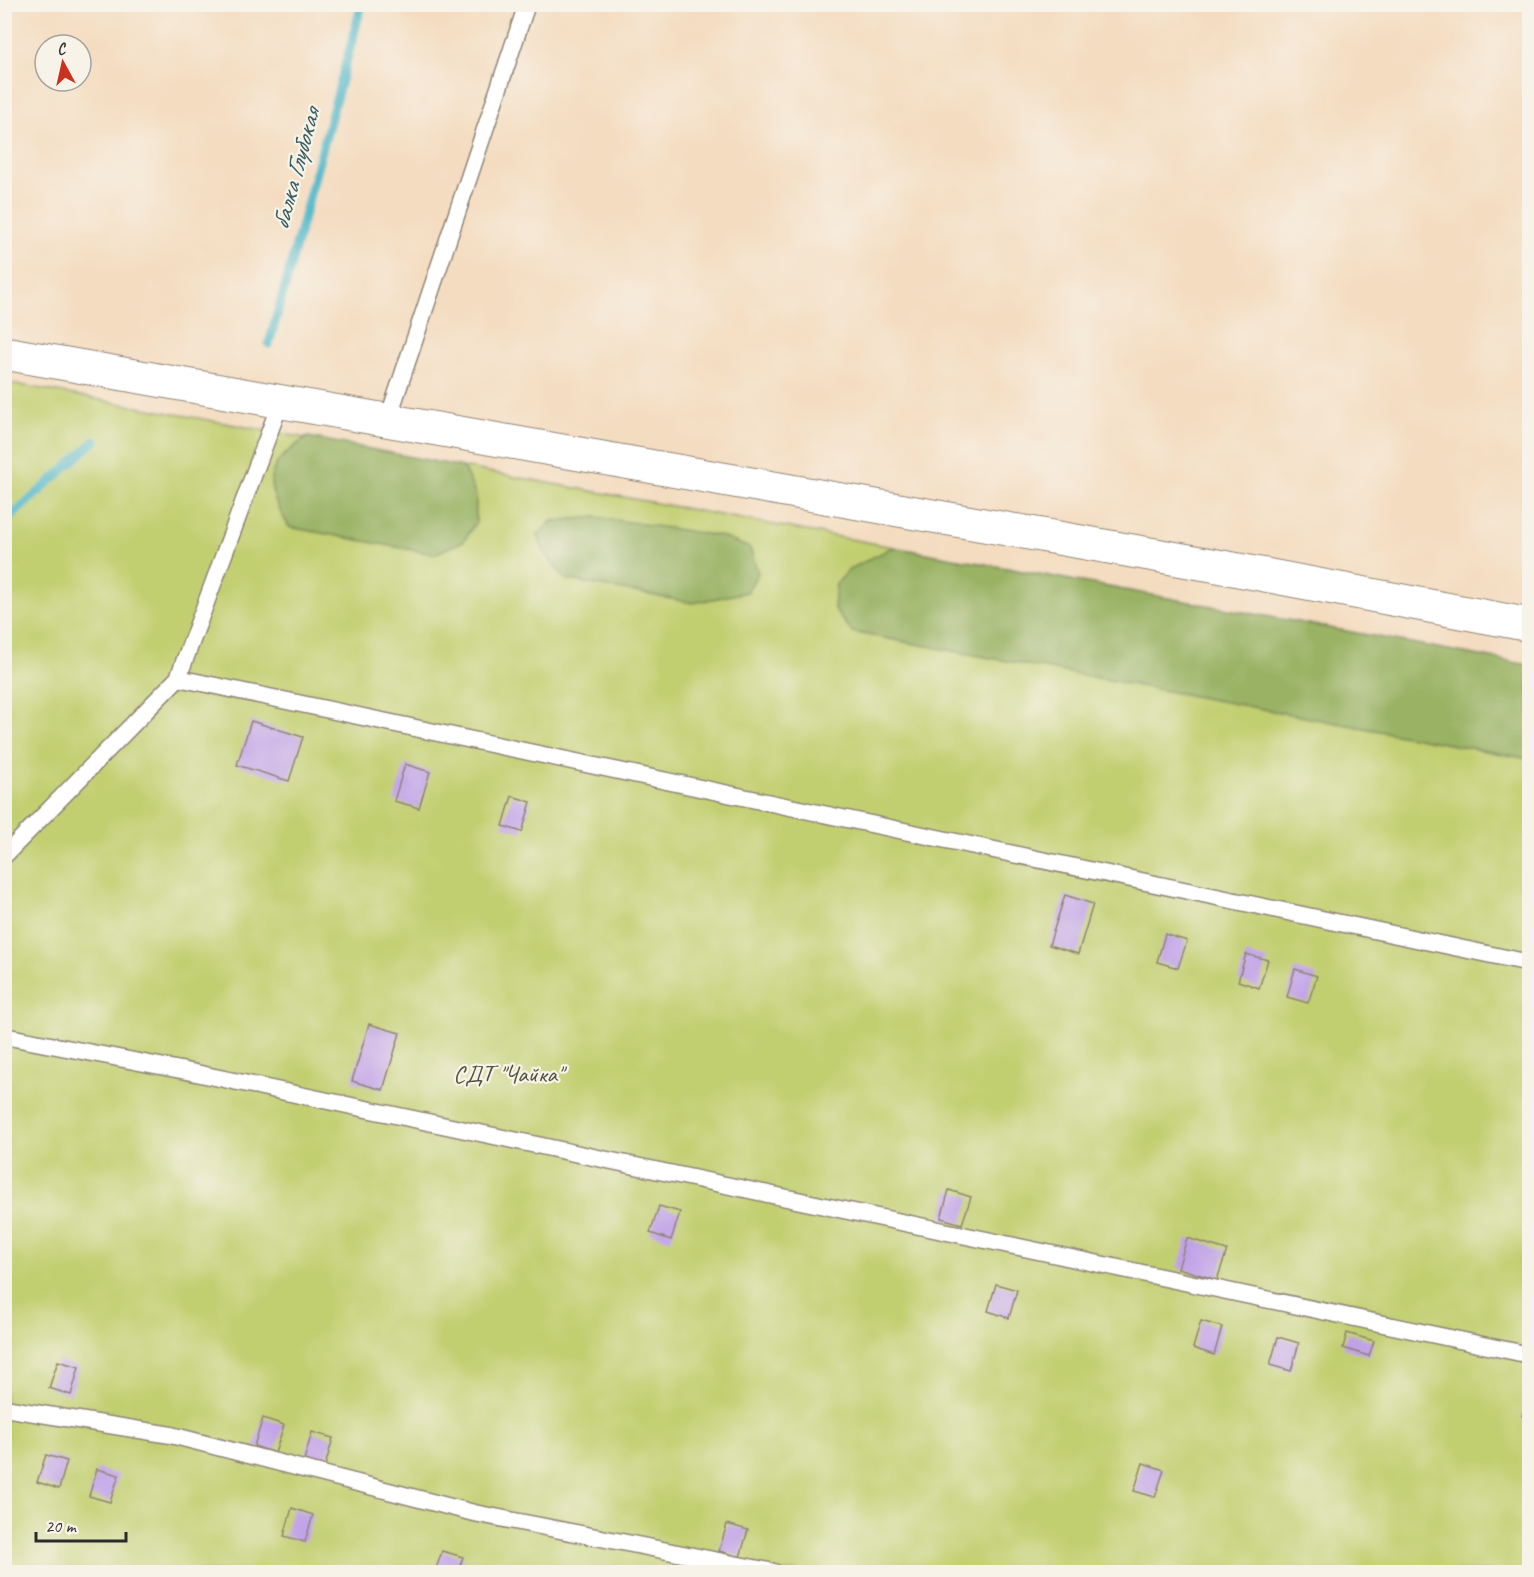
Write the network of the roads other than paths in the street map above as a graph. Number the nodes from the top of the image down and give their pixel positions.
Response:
1 (527, 4) edge
2 (4, 353) edge
3 (281, 401) junction
4 (388, 419) junction
5 (1530, 625) edge
6 (178, 678) junction
7 (4, 856) edge
8 (1530, 963) edge
9 (4, 1036) edge
10 (1530, 1355) edge
11 (4, 1408) edge
12 (774, 1572) edge

1 - 4 lane
2 - 3 main road
3 - 4 main road
3 - 6 lane
4 - 5 main road
6 - 7 lane
6 - 8 lane
9 - 10 lane
11 - 12 lane

